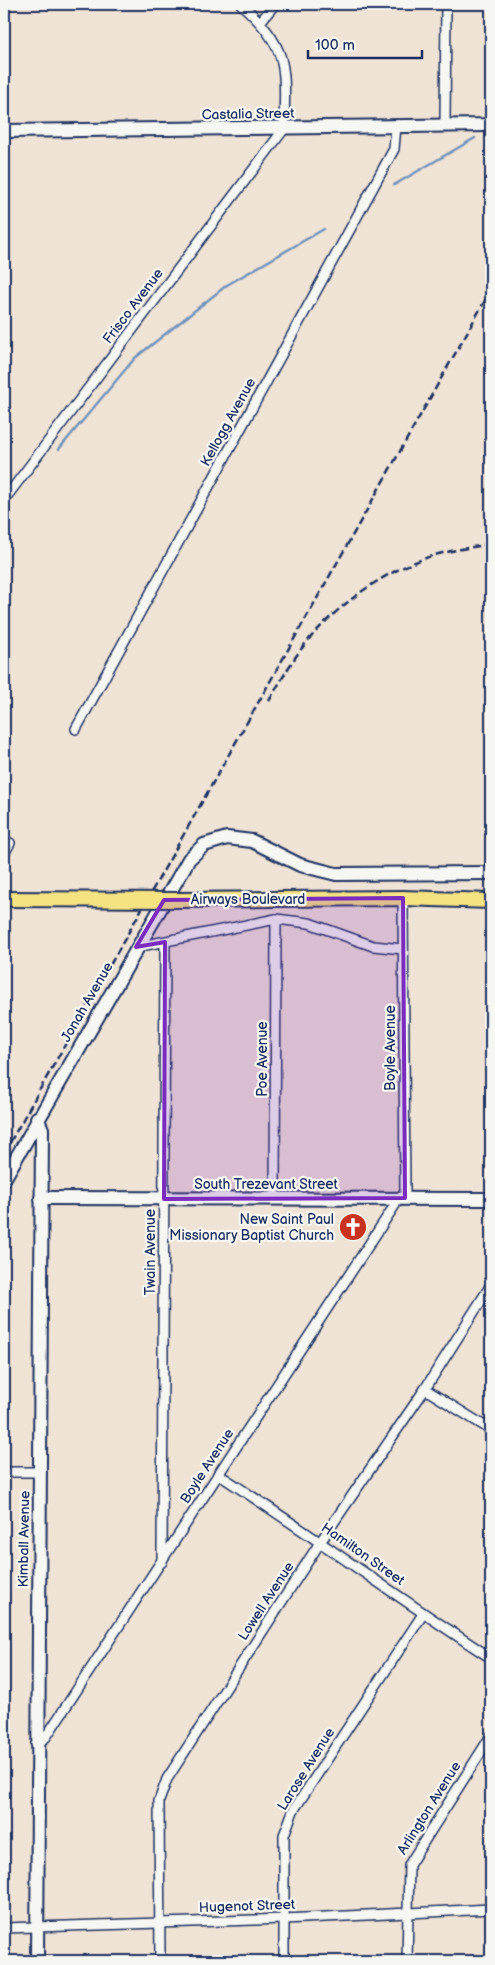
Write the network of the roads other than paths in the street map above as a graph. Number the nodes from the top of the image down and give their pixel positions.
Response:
1 (241, 4) edge
2 (275, 4) edge
3 (446, 4) edge
4 (260, 21) junction
5 (491, 123) edge
6 (445, 124) junction
7 (396, 126) junction
8 (284, 129) junction
9 (4, 131) edge
10 (4, 500) edge
11 (76, 729) dead end
12 (10, 843) dead end
13 (4, 854) edge
14 (491, 873) edge
15 (403, 898) junction
16 (4, 899) edge
17 (491, 901) edge
18 (276, 919) junction
19 (165, 942) junction
20 (136, 947) junction
21 (403, 949) junction
22 (37, 1118) junction
23 (4, 1179) edge
24 (42, 1198) junction
25 (275, 1198) junction
26 (401, 1198) junction
27 (164, 1199) junction
28 (491, 1199) edge
29 (491, 1285) edge
30 (425, 1389) junction
31 (491, 1430) edge
32 (4, 1472) edge
33 (40, 1472) junction
34 (218, 1474) junction
35 (321, 1541) junction
36 (162, 1562) junction
37 (423, 1614) junction
38 (491, 1658) edge
39 (491, 1736) edge
40 (36, 1744) junction
41 (491, 1909) edge
42 (406, 1913) junction
43 (284, 1919) junction
44 (160, 1922) junction
45 (37, 1927) junction
46 (4, 1928) edge
47 (37, 1961) edge
48 (160, 1961) edge
49 (284, 1961) edge
50 (407, 1961) edge

1 - 4 street
2 - 4 street
3 - 6 street
4 - 8 street
5 - 6 street, Castalia Street
6 - 7 street, Castalia Street
7 - 8 street, Castalia Street
7 - 11 street, Kellogg Avenue
8 - 9 street, Castalia Street
8 - 10 street, Frisco Avenue
12 - 13 street
14 - 20 street, Jonah Avenue
15 - 16 main road, Airways Boulevard, bridge
15 - 17 main road, Airways Boulevard
15 - 21 street, Boyle Avenue
18 - 19 street, Airways Boulevard
18 - 21 street, Airways Boulevard
18 - 25 street, Poe Avenue
19 - 20 street, Airways Boulevard
19 - 27 street, Twain Avenue
20 - 22 street, Jonah Avenue
21 - 26 street, Boyle Avenue
22 - 23 street, Jonah Avenue
22 - 24 street, Kimball Avenue
24 - 27 street, South Trezevant Street
24 - 33 street, Kimball Avenue
25 - 26 street, South Trezevant Street
25 - 27 street, South Trezevant Street
26 - 28 street, South Trezevant Street
26 - 34 street, Boyle Avenue
27 - 36 street, Twain Avenue
29 - 30 street, Lowell Avenue
30 - 31 street
30 - 35 street, Lowell Avenue
32 - 33 street
33 - 40 street, Kimball Avenue
34 - 35 street, Hamilton Street
34 - 36 street, Boyle Avenue
35 - 37 street, Hamilton Street
35 - 44 street, Lowell Avenue
36 - 40 street, Boyle Avenue
37 - 38 street, Hamilton Street
37 - 43 street, Larose Avenue
39 - 42 street, Arlington Avenue
40 - 45 street, Kimball Avenue
41 - 42 street, Hugenot Street
42 - 43 street, Hugenot Street
42 - 50 street, Arlington Avenue
43 - 44 street, Hugenot Street
43 - 49 street, Larose Avenue
44 - 45 street, Hugenot Street
44 - 48 street, Lowell Avenue
45 - 46 street, Hugenot Street
45 - 47 street, Kimball Avenue

